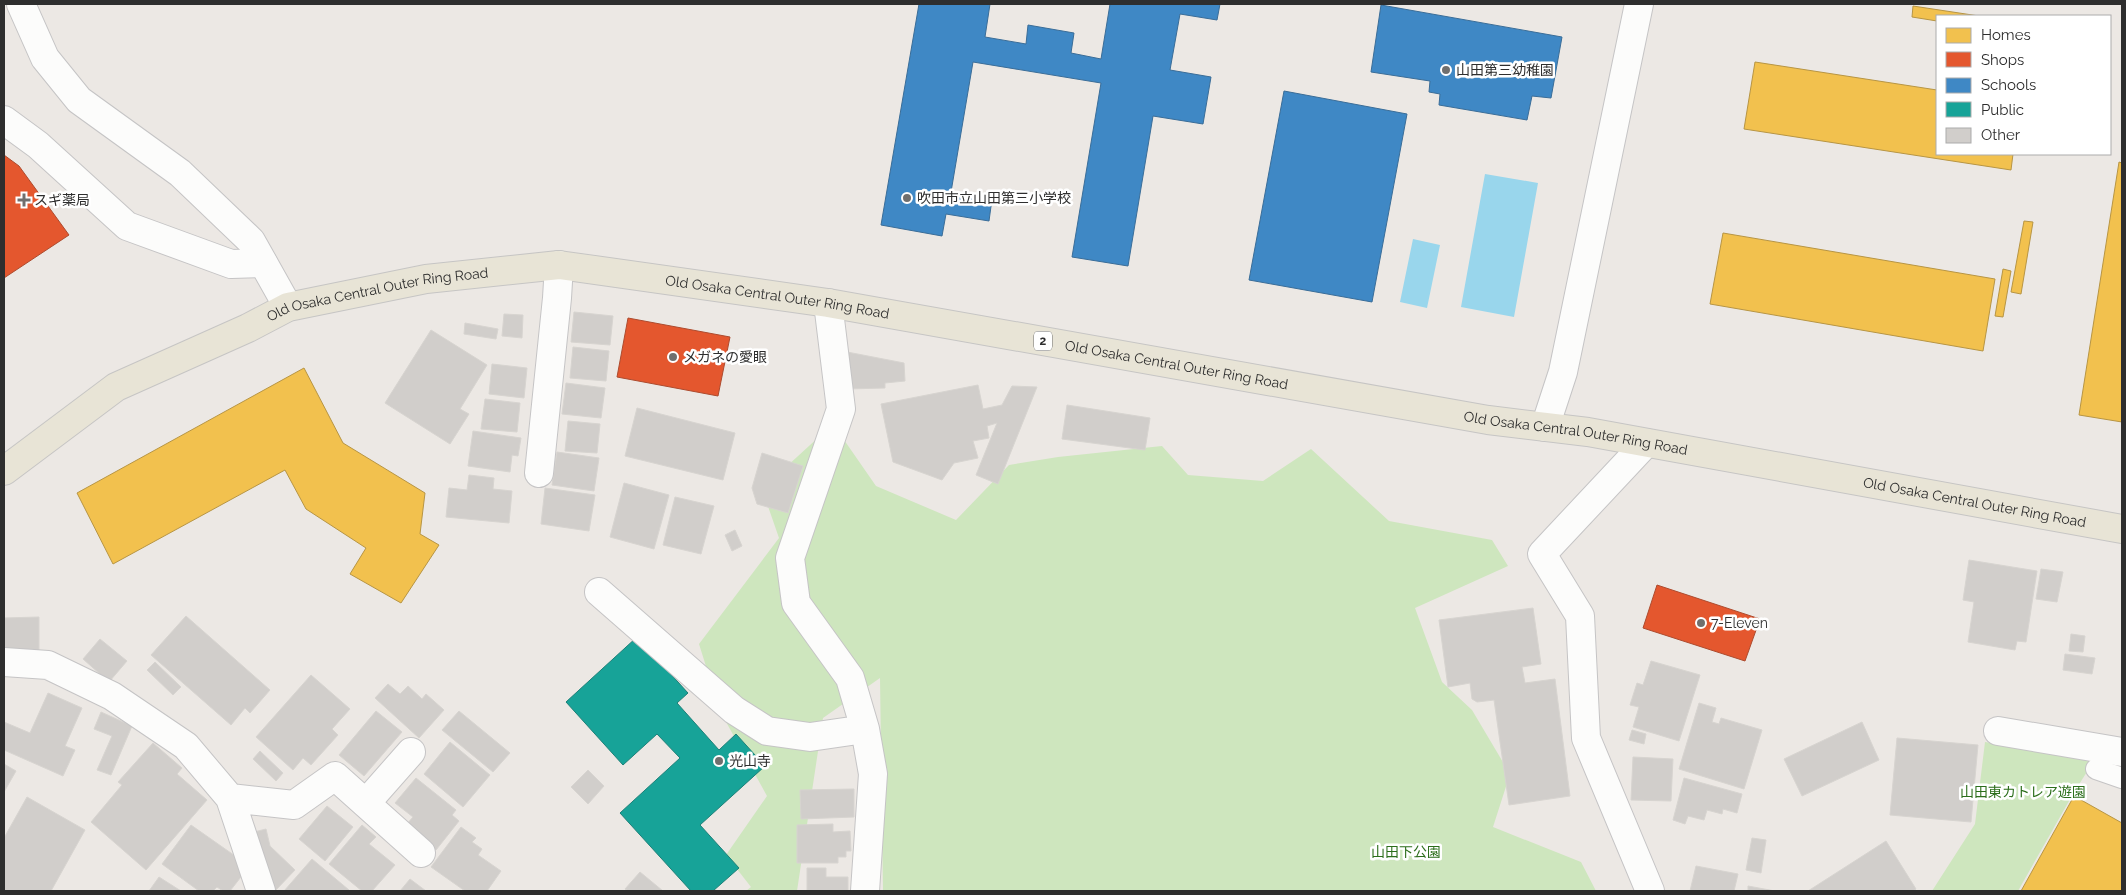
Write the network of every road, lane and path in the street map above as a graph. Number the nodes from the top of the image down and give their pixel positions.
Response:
1 (21, 4) edge
2 (1639, 4) edge
3 (4, 120) edge
4 (263, 263) junction
5 (559, 265) junction
6 (828, 303) junction
7 (288, 307) junction
8 (1545, 427) junction
9 (1646, 443) junction
10 (4, 471) edge
11 (539, 472) dead end
12 (2122, 529) edge
13 (599, 592) dead end
14 (4, 662) edge
15 (865, 729) junction
16 (1998, 731) dead end
17 (411, 752) dead end
18 (2122, 752) edge
19 (2096, 769) dead end
20 (2122, 778) edge
21 (230, 798) junction
22 (366, 804) junction
23 (421, 852) dead end
24 (261, 891) edge
25 (864, 891) edge
26 (1650, 891) edge

1 - 4 street
2 - 8 street
3 - 4 street
4 - 7 street
5 - 6 main road, Old Osaka Central Outer Ring Road / 2
5 - 7 main road, Old Osaka Central Outer Ring Road / 2
5 - 11 street
6 - 8 main road, Old Osaka Central Outer Ring Road / 2
6 - 15 street
7 - 10 main road, Old Osaka Central Outer Ring Road / 2
8 - 9 main road, Old Osaka Central Outer Ring Road / 2
9 - 12 main road, Old Osaka Central Outer Ring Road / 2
9 - 26 street
13 - 15 street
14 - 21 street
15 - 25 street
16 - 18 street
17 - 22 street
19 - 20 lane
21 - 22 street
21 - 24 street
22 - 23 street

